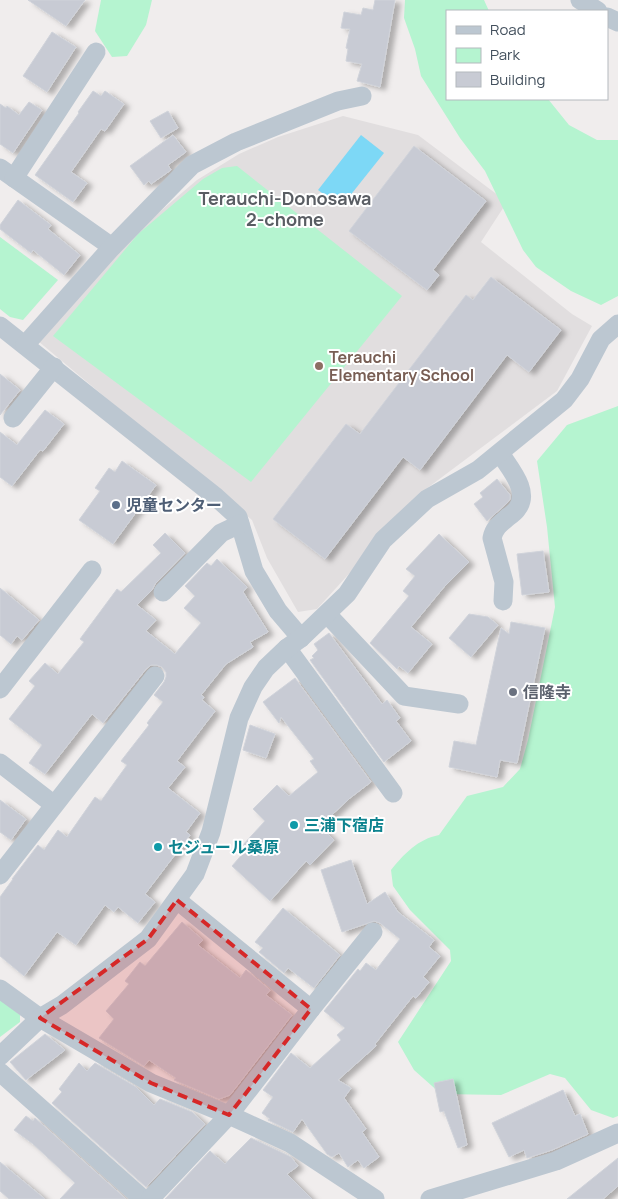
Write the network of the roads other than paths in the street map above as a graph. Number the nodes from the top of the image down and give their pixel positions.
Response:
1 (580, 0) edge
2 (596, 10) edge
3 (96, 52) dead end
4 (362, 96) dead end
5 (7, 173) edge
6 (112, 247) junction
7 (618, 324) edge
8 (0, 326) edge
9 (25, 345) junction
10 (54, 367) junction
11 (13, 418) dead end
12 (500, 453) junction
13 (240, 524) junction
14 (92, 570) dead end
15 (163, 592) dead end
16 (503, 601) dead end
17 (327, 614) junction
18 (294, 643) junction
19 (6, 668) edge
20 (155, 676) dead end
21 (0, 689) edge
22 (459, 704) dead end
23 (0, 763) edge
24 (393, 793) dead end
25 (54, 804) junction
26 (0, 875) edge
27 (177, 900) junction
28 (373, 932) dead end
29 (0, 989) edge
30 (311, 1009) junction
31 (40, 1018) junction
32 (0, 1056) edge
33 (0, 1072) edge
34 (229, 1115) junction
35 (616, 1137) edge
36 (143, 1199) edge
37 (150, 1199) edge
38 (375, 1199) edge
39 (430, 1199) edge

1 - 2 street
3 - 5 street
4 - 6 street
5 - 6 street
6 - 9 street
7 - 12 street
8 - 9 street
9 - 10 street
10 - 11 street
10 - 13 street
12 - 16 street
12 - 17 street
13 - 15 street
13 - 18 street
14 - 19 street
17 - 18 street
17 - 22 street
18 - 24 street
18 - 27 street
19 - 21 street
20 - 25 street
23 - 25 street
25 - 26 street
27 - 30 street
27 - 31 street
28 - 30 street
29 - 31 street
30 - 34 street
31 - 32 street
31 - 34 street
33 - 36 street
34 - 37 street
34 - 38 street
35 - 39 street

